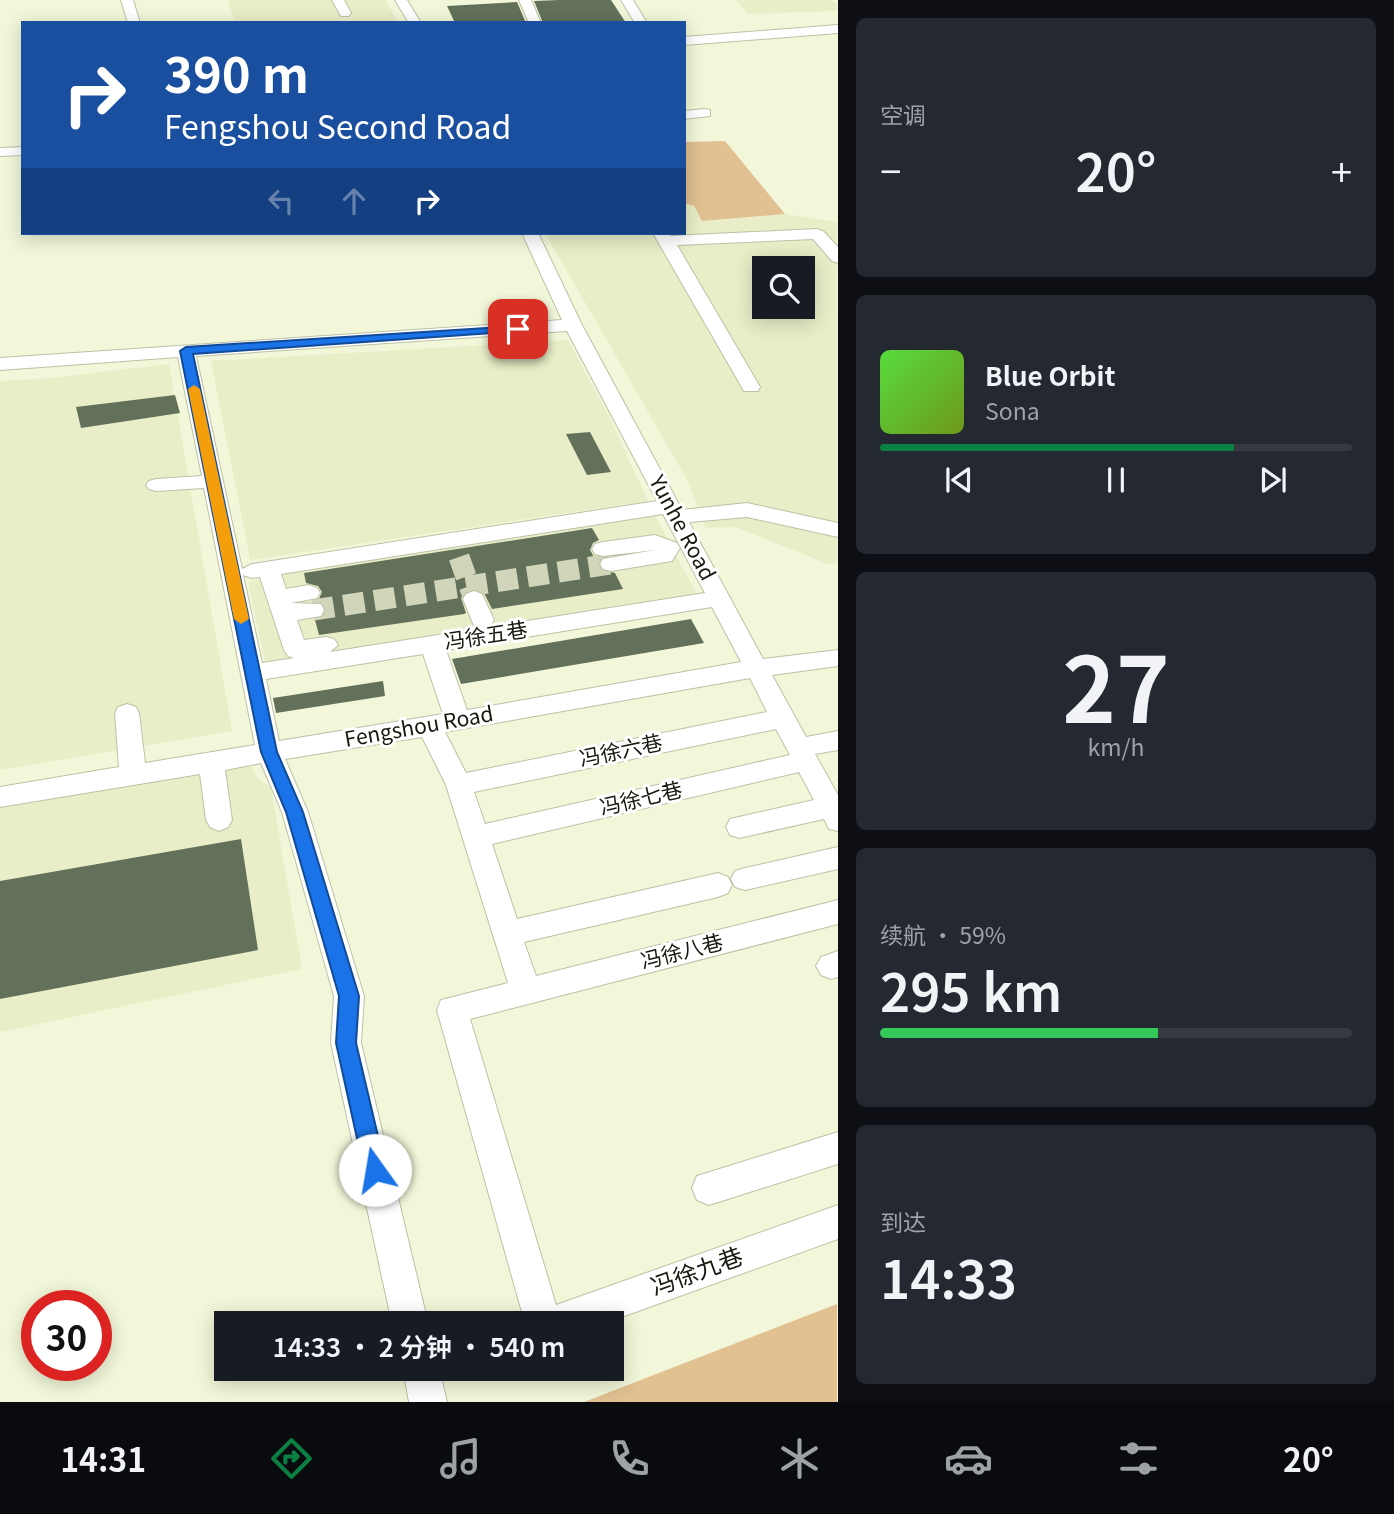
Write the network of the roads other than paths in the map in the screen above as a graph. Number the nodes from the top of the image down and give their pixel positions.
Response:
1 (127, 0) edge
2 (338, 0) edge
3 (401, 0) edge
4 (525, 0) edge
5 (627, 0) edge
6 (345, 13) dead end
7 (133, 21) edge
8 (414, 21) edge
9 (535, 21) edge
10 (640, 21) edge
11 (838, 29) edge
12 (686, 41) edge
13 (705, 113) dead end
14 (686, 114) edge
15 (21, 150) edge
16 (0, 152) edge
17 (531, 235) edge
18 (664, 237) edge
19 (838, 258) edge
20 (573, 325) junction
21 (186, 351) junction
22 (0, 364) edge
23 (751, 387) dead end
24 (213, 481) junction
25 (156, 485) dead end
26 (673, 512) junction
27 (838, 530) edge
28 (268, 569) junction
29 (232, 575) junction
30 (676, 590) dead end
31 (719, 598) junction
32 (311, 601) tunnel mouth
33 (282, 606) junction
34 (432, 645) junction
35 (838, 658) edge
36 (758, 668) junction
37 (252, 674) junction
38 (127, 713) dead end
39 (784, 718) junction
40 (444, 723) junction
41 (838, 740) edge
42 (269, 752) junction
43 (803, 755) junction
44 (211, 762) junction
45 (133, 775) junction
46 (459, 785) junction
47 (0, 797) edge
48 (834, 814) edge
49 (219, 820) dead end
50 (739, 827) dead end
51 (476, 837) junction
52 (838, 858) edge
53 (838, 912) edge
54 (506, 934) junction
55 (526, 992) junction
56 (838, 1148) edge
57 (709, 1188) dead end
58 (838, 1222) edge
59 (407, 1311) edge
60 (540, 1311) edge
61 (590, 1311) edge
62 (424, 1381) edge
63 (428, 1402) edge

1 - 7 street
2 - 6 street
3 - 8 street
4 - 9 street
5 - 10 street
11 - 12 street
13 - 14 street
15 - 16 street
17 - 20 street, Yunhe Road
18 - 19 street
18 - 23 street
20 - 21 street
20 - 26 street, Yunhe Road
21 - 22 street
21 - 24 street
24 - 25 street
24 - 29 street
26 - 27 street
26 - 28 street
26 - 31 street, Yunhe Road
28 - 29 street
28 - 33 street
29 - 37 street
30 - 33 street
31 - 34 street, 冯徐五巷
31 - 36 street, Yunhe Road
32 - 33 street
34 - 37 street, 冯徐五巷
34 - 40 street
35 - 36 street, Fengshou Road
36 - 39 street, Yunhe Road
36 - 40 street, Fengshou Road
37 - 42 street
38 - 45 street
39 - 43 street, Yunhe Road
39 - 46 street, 冯徐六巷
40 - 42 street, Fengshou Road
40 - 46 street
41 - 43 street, 冯徐七巷
42 - 44 street, Fengshou Road
42 - 59 street
43 - 48 street, Yunhe Road
43 - 51 street, 冯徐七巷
44 - 45 street, Fengshou Road
44 - 49 street
45 - 47 street, Fengshou Road
46 - 51 street
48 - 50 street
51 - 54 street
52 - 54 street
53 - 55 street, 冯徐八巷
54 - 55 street
55 - 60 street, 冯徐八巷
56 - 57 street
58 - 61 street, 冯徐九巷
62 - 63 street

